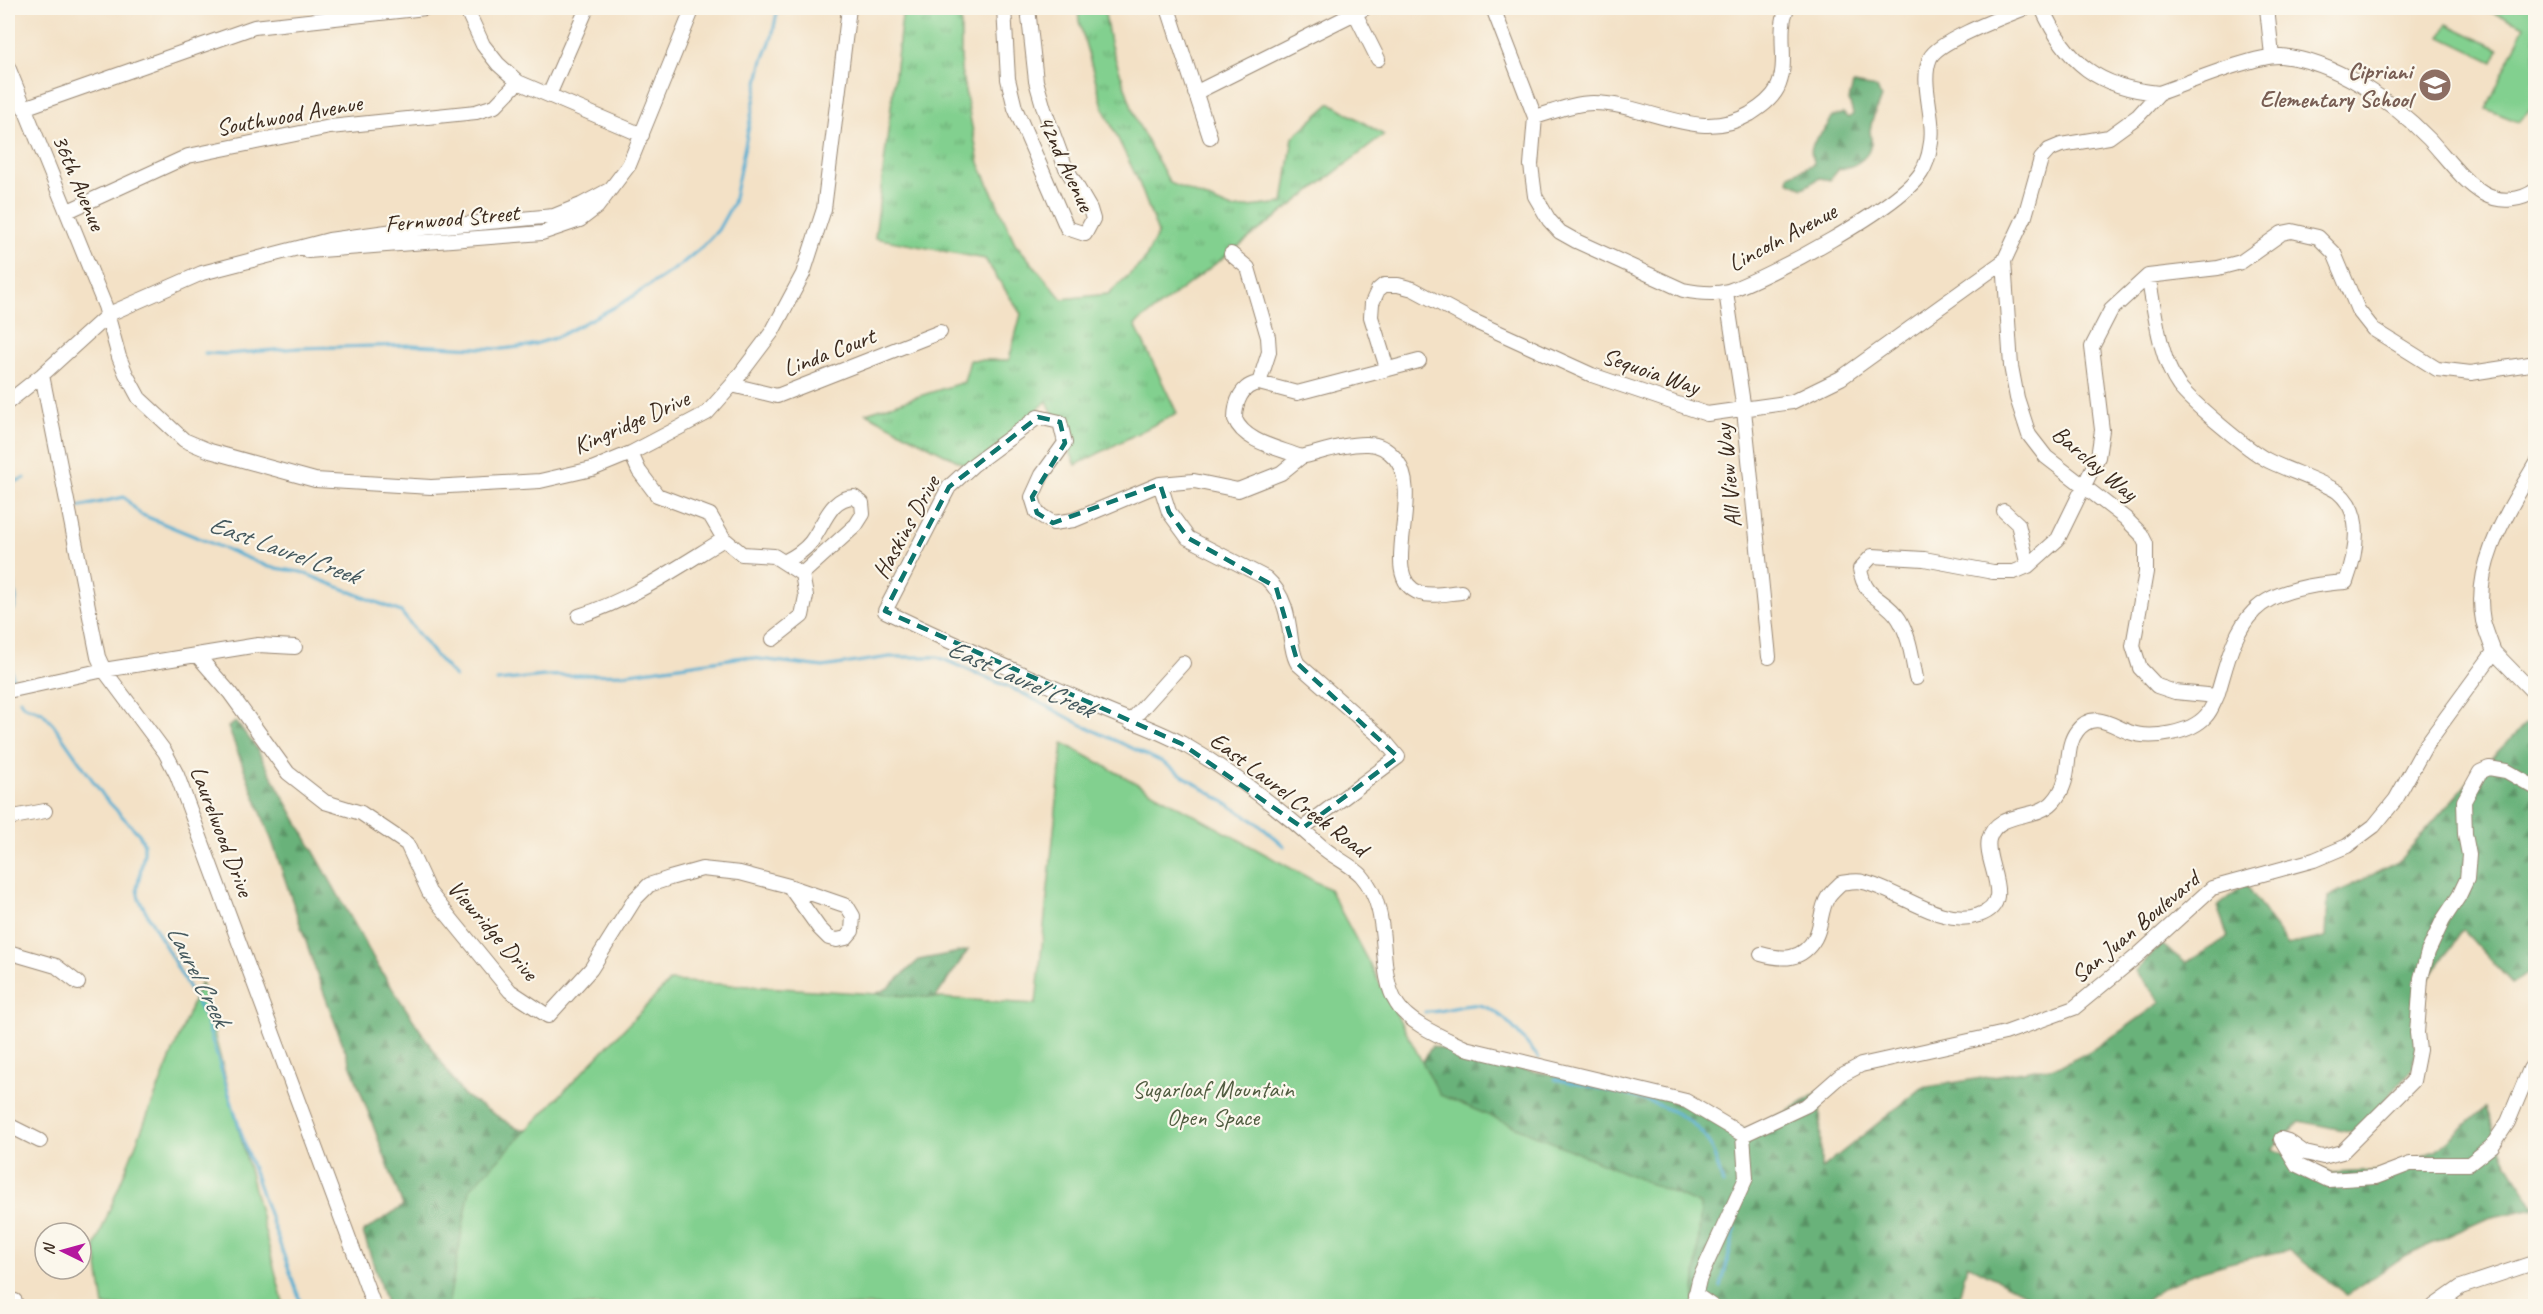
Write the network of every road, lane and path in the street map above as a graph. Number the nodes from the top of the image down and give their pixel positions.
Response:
1 (425, 8) edge
2 (466, 8) edge
3 (587, 8) edge
4 (693, 8) edge
5 (849, 8) edge
6 (1004, 8) edge
7 (1028, 8) edge
8 (1168, 8) edge
9 (1493, 8) edge
10 (1787, 8) edge
11 (2025, 8) edge
12 (2042, 8) edge
13 (2267, 8) edge
14 (1360, 10) edge
15 (2272, 56) junction
16 (1378, 59) dead end
17 (8, 67) edge
18 (518, 82) junction
19 (1195, 93) junction
20 (2159, 93) junction
21 (549, 95) junction
22 (24, 108) junction
23 (1535, 117) junction
24 (642, 135) junction
25 (1210, 137) dead end
26 (2535, 190) edge
27 (68, 211) junction
28 (1231, 254) dead end
29 (2004, 261) junction
30 (2148, 276) junction
31 (1726, 292) junction
32 (109, 314) junction
33 (940, 332) dead end
34 (1419, 361) dead end
35 (2535, 363) edge
36 (1387, 368) junction
37 (42, 375) junction
38 (1259, 383) junction
39 (732, 385) junction
40 (8, 402) edge
41 (1744, 410) junction
42 (631, 453) junction
43 (1300, 457) junction
44 (2535, 463) edge
45 (1160, 484) junction
46 (2083, 487) junction
47 (2004, 511) dead end
48 (724, 539) junction
49 (784, 562) junction
50 (2028, 566) junction
51 (802, 574) junction
52 (1461, 592) dead end
53 (885, 611) joint
54 (579, 616) dead end
55 (773, 639) dead end
56 (295, 647) dead end
57 (2494, 652) junction
58 (197, 655) junction
59 (1769, 657) dead end
60 (1183, 663) dead end
61 (104, 670) junction
62 (1917, 678) dead end
63 (8, 690) edge
64 (2535, 695) edge
65 (2217, 696) junction
66 (1130, 722) junction
67 (2535, 788) edge
68 (45, 811) dead end
69 (8, 818) edge
70 (1303, 828) junction
71 (789, 886) junction
72 (8, 952) edge
73 (1761, 954) dead end
74 (78, 983) dead end
75 (2535, 1061) edge
76 (8, 1125) edge
77 (1743, 1135) junction
78 (40, 1142) dead end
79 (2535, 1262) edge
80 (1694, 1300) edge
81 (1711, 1305) edge
82 (374, 1306) edge
83 (2434, 1306) edge

1 - 22 street
2 - 18 street
3 - 21 street
4 - 24 street, Fernwood Street
5 - 39 street, Kingridge Drive
6 - 7 street, 42nd Avenue
8 - 19 street
9 - 23 street, Lincoln Avenue
10 - 23 street
11 - 31 street, Lincoln Avenue
12 - 20 street
13 - 15 street
14 - 16 street
14 - 19 street
15 - 20 street
15 - 26 street
17 - 22 street, 36th Avenue
18 - 21 street
18 - 27 street, Southwood Avenue
19 - 25 street
20 - 29 street, Barclay Way
21 - 24 street
22 - 27 street, 36th Avenue
23 - 31 street, Lincoln Avenue
24 - 32 street, Fernwood Street
27 - 32 street, 36th Avenue
28 - 38 street
29 - 41 street, Sequoia Way
29 - 46 street, Barclay Way
30 - 35 street
30 - 46 street
30 - 65 street
31 - 41 street, All View Way
32 - 37 street, Fernwood Street
32 - 42 street, Kingridge Drive
33 - 39 street, Linda Court
34 - 36 street
36 - 38 street
36 - 41 street, Sequoia Way
37 - 40 street, Fernwood Street
37 - 61 street, Laurelwood Drive
38 - 43 street
39 - 42 street, Kingridge Drive
41 - 59 street, All View Way
42 - 48 street
43 - 45 street, Haskins Drive
43 - 52 street
44 - 57 street
45 - 53 street, Haskins Drive
45 - 70 street
46 - 50 street
46 - 65 street, Barclay Way
47 - 50 street
48 - 49 street
48 - 54 street
49 - 51 street
49 - 51 street
50 - 62 street
51 - 55 street
53 - 66 street, East Laurel Creek Road
56 - 58 street
57 - 64 street
57 - 77 street, San Juan Boulevard
58 - 61 street
58 - 71 street, Viewridge Drive
60 - 66 street
61 - 63 street
61 - 82 street, Laurelwood Drive
65 - 73 street
66 - 70 street, East Laurel Creek Road
67 - 75 street
68 - 69 street
70 - 77 street, East Laurel Creek Road
71 - 71 street, Viewridge Drive
72 - 74 street
76 - 78 street
77 - 80 street
79 - 83 street
80 - 81 street

